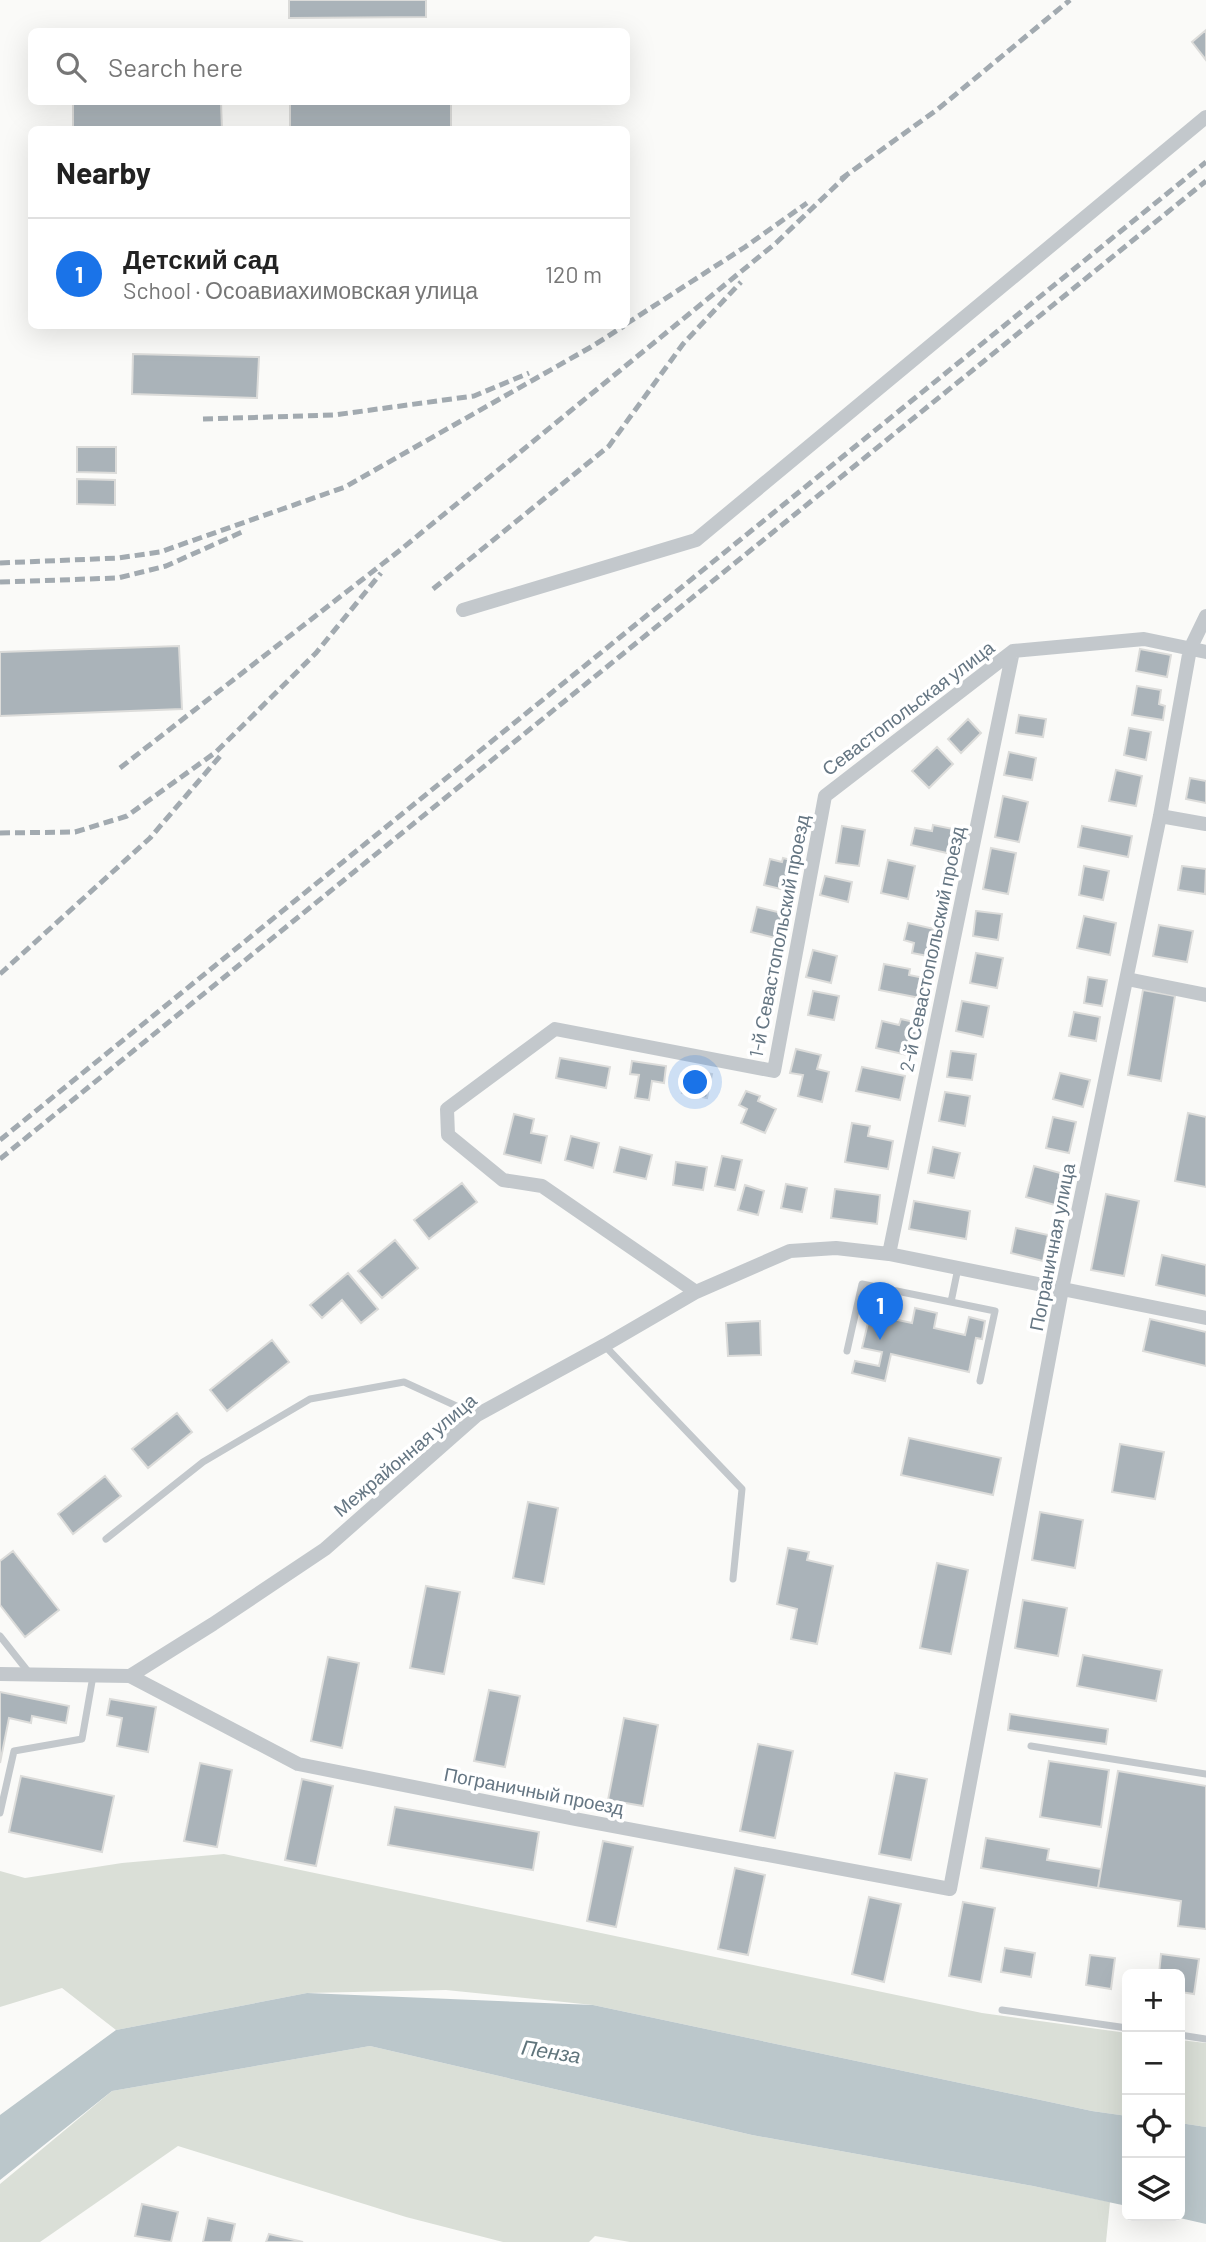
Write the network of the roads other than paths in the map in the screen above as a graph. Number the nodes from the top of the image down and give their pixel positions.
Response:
1 (1206, 117) edge
2 (463, 610) dead end
3 (1206, 616) edge
4 (1190, 649) junction
5 (1013, 652) junction
6 (1206, 652) edge
7 (825, 796) joint
8 (1160, 816) junction
9 (1206, 824) edge
10 (1127, 979) junction
11 (1206, 995) edge
12 (889, 1254) junction
13 (958, 1268) junction
14 (1062, 1289) junction
15 (696, 1292) junction
16 (951, 1302) junction
17 (1206, 1318) edge
18 (605, 1345) junction
19 (847, 1351) dead end
20 (980, 1381) dead end
21 (477, 1415) junction
22 (106, 1539) dead end
23 (733, 1578) dead end
24 (0, 1636) edge
25 (0, 1674) edge
26 (31, 1674) junction
27 (93, 1675) junction
28 (130, 1676) junction
29 (1031, 1746) dead end
30 (1206, 1774) edge
31 (0, 1812) edge
32 (950, 1889) joint
33 (1002, 2010) dead end
34 (1122, 2027) edge
35 (1185, 2036) edge
36 (1206, 2039) edge

1 - 2 street
3 - 4 street, Пограничная улица
4 - 5 street
4 - 6 street
4 - 8 street, Пограничная улица
5 - 7 street, Севастопольская улица
5 - 12 street, 2-й Севастопольский проезд
7 - 15 street, 1-й Севастопольский проезд
8 - 9 street
8 - 10 street, Пограничная улица
10 - 11 street
10 - 14 street, Пограничная улица
12 - 13 street, Межрайонная улица
12 - 15 street, Межрайонная улица
13 - 14 street, Межрайонная улица
13 - 16 lane
14 - 17 street, Межрайонная улица
14 - 32 street, Пограничная улица
15 - 18 street, Межрайонная улица
16 - 19 lane
16 - 20 lane
18 - 21 street, Межрайонная улица
18 - 23 lane
21 - 22 lane
21 - 28 street, Межрайонная улица
24 - 26 lane
25 - 26 street
26 - 27 street
27 - 28 street
27 - 31 lane
28 - 32 street, Пограничный проезд
29 - 30 lane
33 - 34 lane
35 - 36 lane

